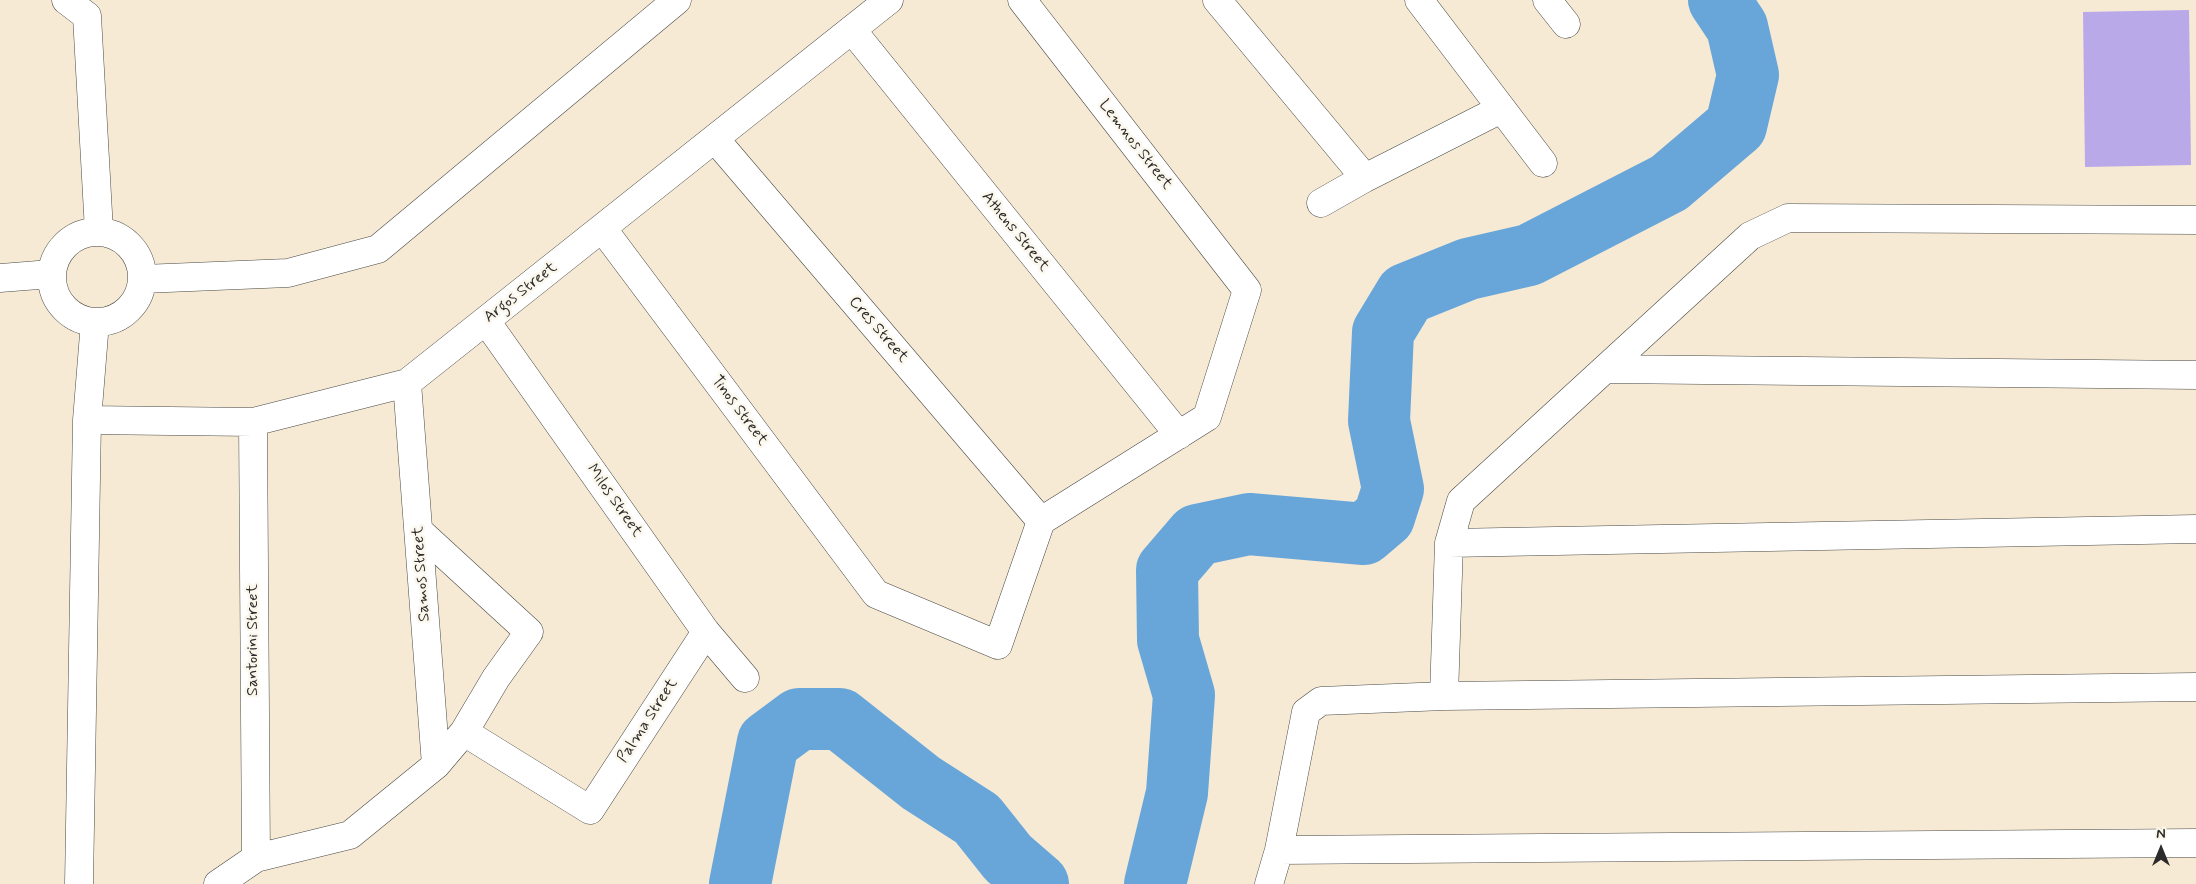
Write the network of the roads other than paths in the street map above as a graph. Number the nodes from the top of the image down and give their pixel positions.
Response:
1 (66, 0) edge
2 (677, 0) edge
3 (889, 0) edge
4 (1022, 0) edge
5 (1217, 0) edge
6 (1419, 0) edge
7 (1547, 0) edge
8 (94, 8) edge
9 (1566, 24) dead end
10 (852, 30) junction
11 (1501, 109) junction
12 (715, 139) junction
13 (1543, 163) dead end
14 (1365, 178) junction
15 (1321, 203) dead end
16 (2196, 220) edge
17 (602, 228) junction
18 (99, 231) junction
19 (51, 274) junction
20 (0, 278) edge
21 (143, 279) junction
22 (486, 320) junction
23 (95, 322) junction
24 (1605, 369) junction
25 (2196, 375) edge
26 (407, 383) junction
27 (87, 420) junction
28 (253, 422) junction
29 (1179, 435) junction
30 (1041, 521) junction
31 (2196, 529) edge
32 (419, 531) junction
33 (1449, 544) junction
34 (706, 632) junction
35 (745, 678) dead end
36 (2196, 687) edge
37 (1444, 696) junction
38 (464, 732) junction
39 (436, 765) junction
40 (2196, 843) edge
41 (1279, 850) junction
42 (256, 858) junction
43 (79, 884) edge
44 (218, 884) edge
45 (1269, 884) edge

1 - 8 street
2 - 21 street
3 - 10 street, Argos Street
4 - 29 street, Lemnos Street
5 - 14 street
6 - 11 street
7 - 9 street
8 - 18 street
10 - 12 street, Argos Street
10 - 29 street, Athens Street
11 - 13 street
11 - 14 street
12 - 17 street, Argos Street
12 - 30 street, Cres Street
14 - 15 street
16 - 24 street
17 - 22 street, Argos Street
17 - 30 street, Tinos Street
18 - 19 street
18 - 21 street
19 - 20 street
19 - 23 street
21 - 23 street
22 - 26 street, Argos Street
22 - 34 street, Milos Street
23 - 27 street
24 - 25 street
24 - 33 street
26 - 28 street, Argos Street
26 - 32 street, Samos Street
27 - 28 street, Argos Street
27 - 43 street
28 - 42 street, Santorini Street
29 - 30 street
31 - 33 street
32 - 38 street
32 - 39 street, Samos Street
33 - 37 street
34 - 35 street, Milos Street
34 - 38 street, Palma Street
36 - 37 street
37 - 41 street
38 - 39 street
39 - 42 street
40 - 41 street
41 - 45 street
42 - 44 street

